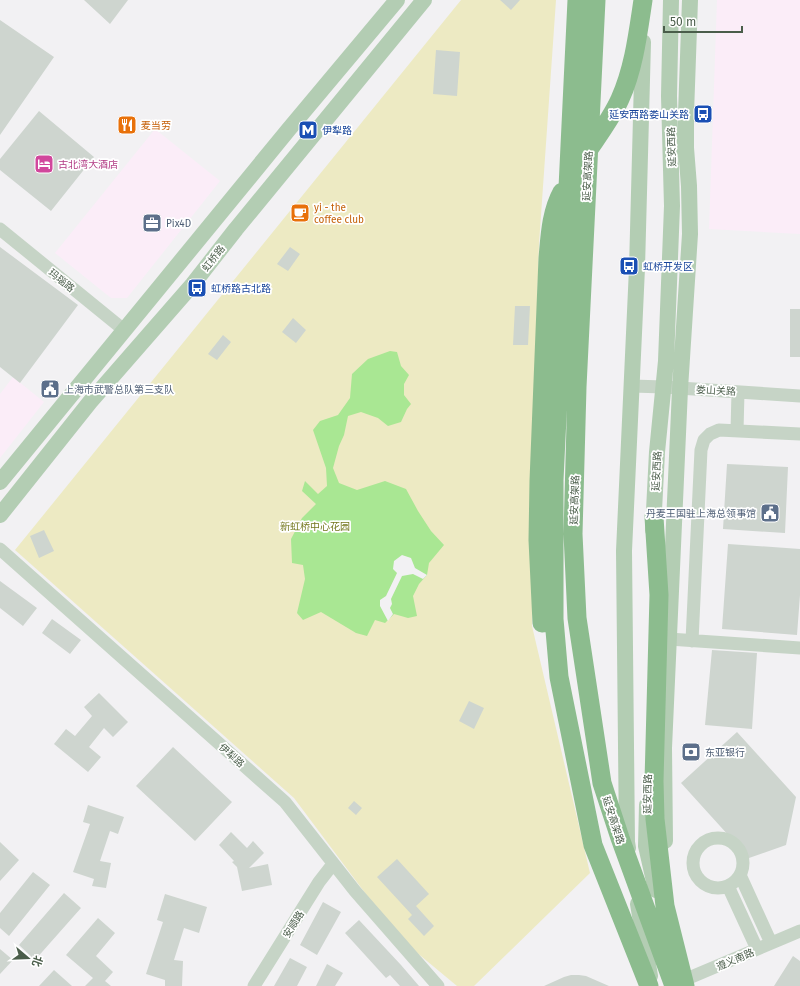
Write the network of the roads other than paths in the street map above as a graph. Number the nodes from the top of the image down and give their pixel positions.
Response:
1 (397, 0) edge
2 (424, 0) edge
3 (577, 0) edge
4 (596, 0) edge
5 (643, 0) edge
6 (671, 0) edge
7 (690, 0) edge
8 (0, 229) edge
9 (124, 330) junction
10 (632, 386) junction
11 (664, 387) junction
12 (680, 389) junction
13 (738, 392) junction
14 (800, 396) edge
15 (737, 431) junction
16 (800, 434) edge
17 (0, 482) edge
18 (0, 515) edge
19 (654, 517) junction
20 (0, 548) edge
21 (669, 640) junction
22 (692, 641) junction
23 (800, 648) edge
24 (559, 677) junction
25 (333, 864) junction
26 (740, 875) junction
27 (728, 886) junction
28 (800, 931) edge
29 (644, 940) junction
30 (771, 943) junction
31 (757, 949) junction
32 (679, 985) edge
33 (254, 986) edge
34 (438, 986) edge
35 (651, 986) edge

1 - 9 main road
2 - 18 main road, 虹桥路
3 - 24 highway, 延安高架路
4 - 32 highway, 延安高架路
5 - 10 main road, 延安西路
5 - 24 highway
6 - 11 main road, 延安西路
7 - 12 main road, 延安西路
8 - 9 street, 玛瑙路
9 - 17 main road
10 - 11 street, 娄山关路
10 - 29 main road, 延安西路
11 - 12 street, 娄山关路
11 - 19 main road, 延安西路
12 - 13 street, 娄山关路
12 - 21 main road, 延安西路
13 - 14 street, 娄山关路
13 - 15 street
15 - 16 street
15 - 22 street
19 - 32 highway
19 - 32 main road, 延安西路
20 - 25 street, 伊犁路
21 - 22 street
21 - 32 main road, 延安西路
22 - 23 street
24 - 35 highway, 延安高架路
25 - 33 street, 安顺路
25 - 34 street, 伊犁路
26 - 27 street
26 - 27 street
26 - 30 street
27 - 31 street
28 - 30 street, 遵义南路
29 - 32 main road
29 - 35 main road, 延安西路
30 - 31 street, 遵义南路
31 - 32 street, 遵义南路

